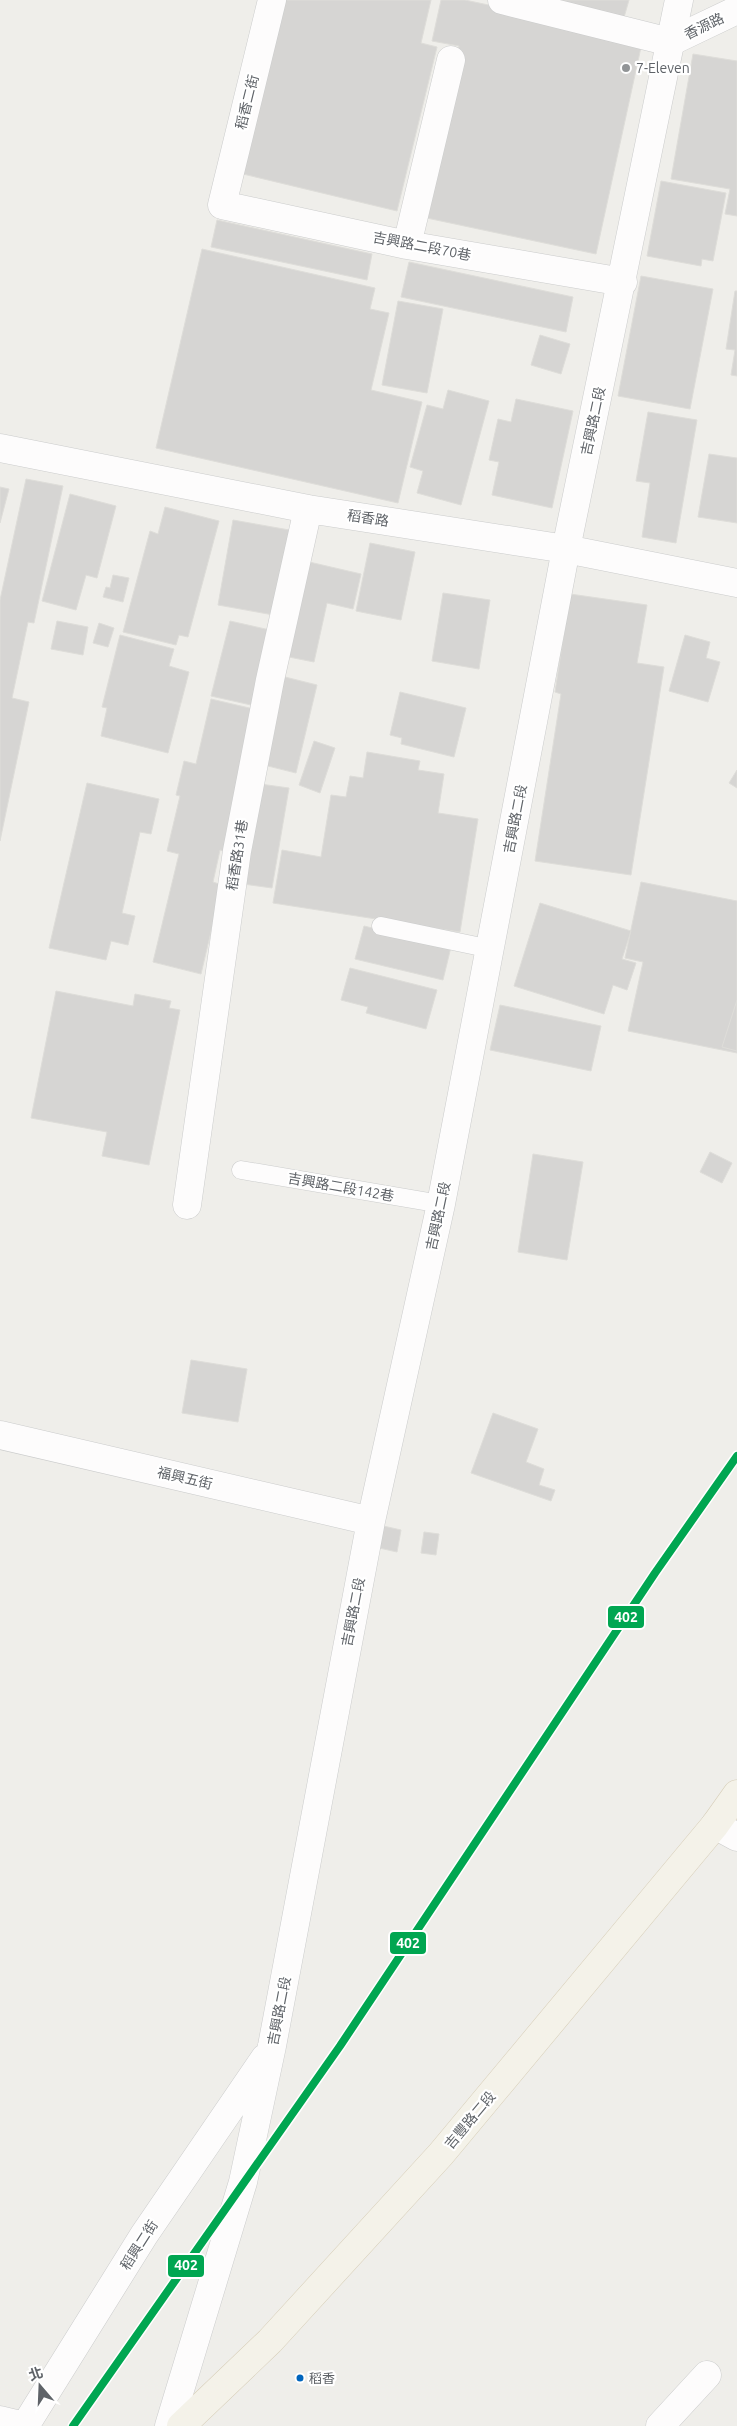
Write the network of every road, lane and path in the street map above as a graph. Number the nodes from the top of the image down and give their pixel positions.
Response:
1 (272, 0) edge
2 (502, 0) edge
3 (680, 0) edge
4 (541, 4) edge
5 (737, 10) edge
6 (670, 42) junction
7 (451, 60) dead end
8 (222, 205) joint
9 (407, 245) junction
10 (623, 282) junction
11 (0, 448) edge
12 (308, 509) junction
13 (566, 550) junction
14 (737, 583) edge
15 (381, 926) dead end
16 (491, 949) junction
17 (241, 1170) dead end
18 (441, 1204) junction
19 (187, 1205) dead end
20 (0, 1435) edge
21 (370, 1521) junction
22 (737, 1794) edge
23 (726, 1831) edge
24 (272, 2046) junction
25 (707, 2375) dead end
26 (0, 2420) edge
27 (25, 2426) edge
28 (169, 2426) edge
29 (181, 2426) edge
30 (660, 2426) edge

1 - 8 street, 稻香二街
2 - 4 street
3 - 6 street, 吉興路二段
4 - 6 street
5 - 6 street, 香源路
6 - 10 street, 吉興路二段
7 - 9 street
8 - 9 street, 吉興路二段70巷
9 - 10 street, 吉興路二段70巷
10 - 13 street, 吉興路二段
11 - 12 street, 稻香路
12 - 13 street, 稻香路
12 - 19 street, 稻香路31巷
13 - 14 street, 稻香路
13 - 16 street, 吉興路二段
15 - 16 lane
16 - 18 street, 吉興路二段
17 - 18 lane, 吉興路二段142巷
18 - 21 street, 吉興路二段
20 - 21 street, 福興五街
21 - 24 street, 吉興路二段
22 - 23 main road, 吉豐路二段
23 - 29 main road, 吉豐路二段
24 - 27 street, 稻興二街
24 - 28 street, 吉興路二段
25 - 30 street
26 - 27 street, 稻興二街

